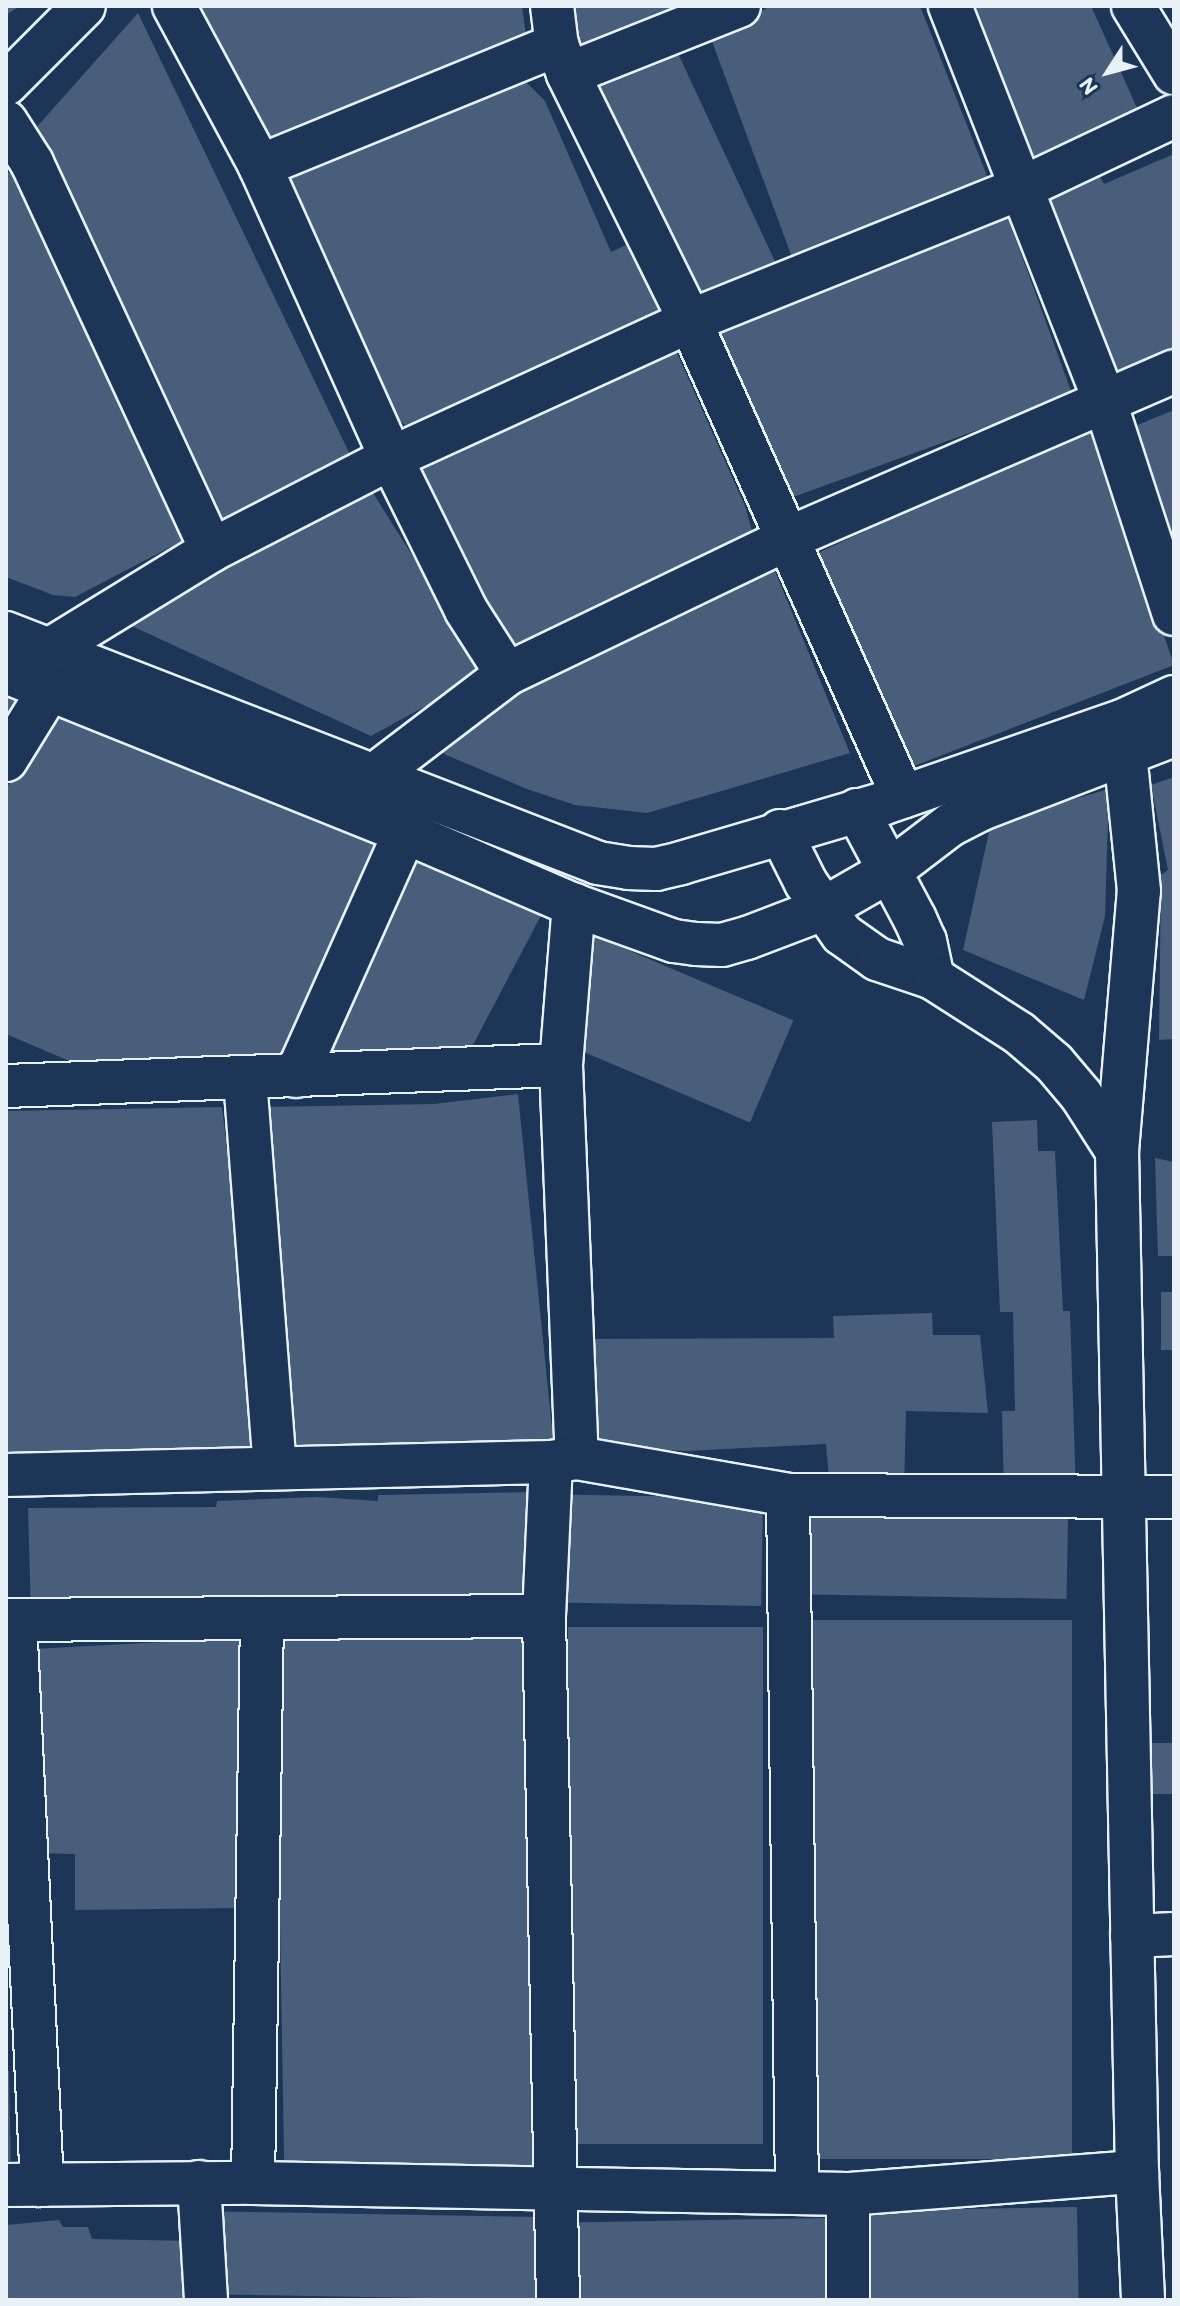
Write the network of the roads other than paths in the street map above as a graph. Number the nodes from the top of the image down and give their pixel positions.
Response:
1 (84, 6) edge
2 (174, 6) edge
3 (739, 6) edge
4 (950, 6) edge
5 (1133, 6) edge
6 (559, 42) edge
7 (1174, 73) edge
8 (7, 100) edge
9 (1174, 116) edge
10 (260, 166) junction
11 (1024, 187) junction
12 (690, 321) junction
13 (1174, 371) edge
14 (1104, 399) junction
15 (391, 458) junction
16 (789, 538) junction
17 (212, 550) junction
18 (1174, 614) edge
19 (6, 633) edge
20 (49, 670) junction
21 (6, 672) edge
22 (507, 674) junction
23 (1174, 697) edge
24 (1174, 735) edge
25 (1125, 752) junction
26 (6, 760) edge
27 (372, 777) junction
28 (903, 797) junction
29 (857, 810) junction
30 (780, 831) junction
31 (405, 832) junction
32 (891, 870) junction
33 (574, 905) junction
34 (823, 909) junction
35 (933, 978) junction
36 (561, 1065) junction
37 (296, 1076) junction
38 (245, 1079) junction
39 (6, 1086) edge
40 (1117, 1151) junction
41 (564, 1460) junction
42 (275, 1468) junction
43 (6, 1475) edge
44 (788, 1495) junction
45 (1174, 1497) edge
46 (1123, 1499) junction
47 (544, 1616) junction
48 (262, 1619) junction
49 (11, 1620) edge
50 (1174, 1934) edge
51 (1132, 1936) junction
52 (1137, 2172) junction
53 (199, 2182) junction
54 (253, 2183) junction
55 (24, 2185) edge
56 (557, 2189) junction
57 (797, 2192) junction
58 (848, 2194) junction
59 (206, 2300) edge
60 (558, 2300) edge
61 (848, 2300) edge
62 (1143, 2300) edge

1 - 8 street
2 - 10 street
3 - 6 street
4 - 11 street
5 - 7 street
6 - 10 street
6 - 12 street
8 - 17 street
9 - 11 street
10 - 15 street
11 - 12 street
11 - 14 street
12 - 15 street
12 - 16 street
13 - 14 street
14 - 16 street
14 - 18 street
15 - 17 street
15 - 22 street
16 - 22 street
16 - 28 street
17 - 20 street
19 - 20 street
20 - 21 street
20 - 26 street
20 - 27 street
20 - 31 street
22 - 27 street
23 - 28 street
24 - 25 street
25 - 32 street
25 - 40 street
27 - 30 street
28 - 29 street
29 - 30 street
29 - 32 street
30 - 34 street
31 - 33 street
31 - 37 street
32 - 34 street
32 - 35 street
33 - 34 street
33 - 36 street
34 - 35 street
35 - 40 street
36 - 37 street
36 - 41 street
37 - 38 street
38 - 39 street
38 - 42 street
40 - 46 street
41 - 42 street
41 - 44 street
41 - 47 street
42 - 43 street
44 - 46 street
44 - 57 street
45 - 46 street
46 - 51 street
47 - 48 street
47 - 56 street
48 - 49 street
48 - 54 street
49 - 55 street
50 - 51 street
51 - 52 street
52 - 58 street
52 - 62 street
53 - 54 street
53 - 55 street
53 - 59 street
54 - 56 street
56 - 57 street
56 - 60 street
57 - 58 street
58 - 61 street

